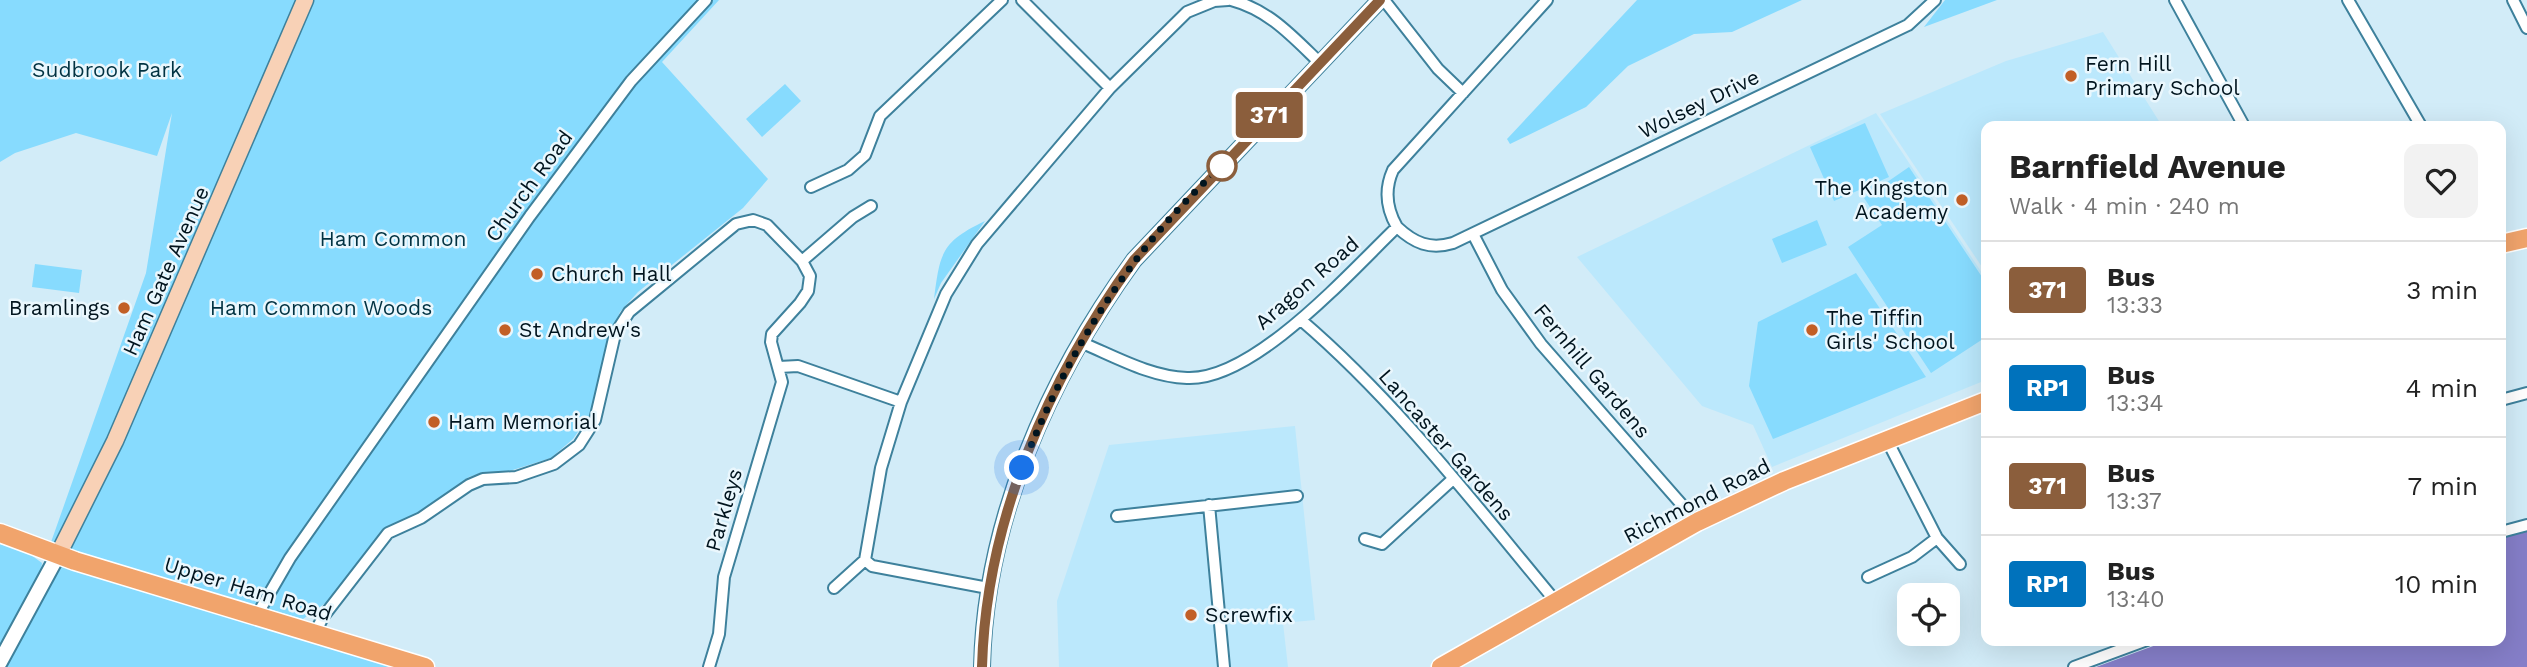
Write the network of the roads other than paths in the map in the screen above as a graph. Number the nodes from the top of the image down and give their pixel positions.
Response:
1 (305, 0) edge
2 (706, 0) edge
3 (1002, 0) edge
4 (1022, 0) edge
5 (1229, 0) edge
6 (1382, 0) edge
7 (1547, 0) edge
8 (1935, 0) edge
9 (2176, 0) edge
10 (2348, 0) edge
11 (2513, 0) edge
12 (2527, 28) edge
13 (1320, 63) junction
14 (1110, 88) junction
15 (1463, 93) junction
16 (2241, 121) edge
17 (2418, 121) edge
18 (811, 187) dead end
19 (871, 206) dead end
20 (1397, 227) junction
21 (1473, 234) junction
22 (2527, 238) edge
23 (2506, 243) edge
24 (802, 261) junction
25 (1301, 320) junction
26 (1080, 342) junction
27 (779, 366) junction
28 (2527, 393) edge
29 (2506, 399) edge
30 (901, 402) junction
31 (1981, 403) edge
32 (1887, 440) junction
33 (1453, 479) junction
34 (1297, 496) dead end
35 (1209, 505) junction
36 (1117, 516) dead end
37 (1697, 522) junction
38 (2527, 525) edge
39 (2506, 531) edge
40 (0, 533) edge
41 (1937, 538) junction
42 (1365, 539) dead end
43 (58, 555) junction
44 (864, 560) junction
45 (1959, 564) dead end
46 (1868, 577) dead end
47 (834, 588) dead end
48 (988, 588) junction
49 (1557, 603) junction
50 (257, 615) junction
51 (315, 633) junction
52 (2131, 646) edge
53 (0, 663) edge
54 (425, 667) edge
55 (709, 667) edge
56 (982, 667) edge
57 (1224, 667) edge
58 (1441, 667) edge
59 (2074, 667) edge

1 - 43 main road, Ham Gate Avenue
2 - 50 street, Church Road
3 - 18 street
4 - 14 street
5 - 13 street
5 - 14 street
6 - 13 street
6 - 15 street
7 - 15 street
8 - 21 street, Wolsey Drive
9 - 16 street
10 - 17 street
11 - 12 street
13 - 26 street
14 - 30 street
15 - 20 street
19 - 24 street
20 - 21 street
20 - 25 street, Aragon Road
21 - 37 street, Fernhill Gardens
22 - 23 main road
24 - 27 street, Parkleys
24 - 51 street
25 - 26 street, Aragon Road
25 - 33 street, Lancaster Gardens
26 - 48 street
27 - 30 street
27 - 55 street, Parkleys
28 - 29 street
30 - 44 street
31 - 32 main road, Richmond Road
32 - 37 main road, Richmond Road
32 - 41 street
33 - 42 street
33 - 49 street, Lancaster Gardens
34 - 35 street
35 - 36 street
35 - 57 street
37 - 49 main road, Richmond Road
38 - 39 street
40 - 43 main road, Upper Ham Road
41 - 45 street
41 - 46 street
43 - 50 main road, Upper Ham Road
43 - 53 street
44 - 47 street
44 - 48 street
48 - 56 street
49 - 58 main road, Richmond Road
50 - 51 main road, Upper Ham Road
51 - 54 main road, Upper Ham Road
52 - 59 street

